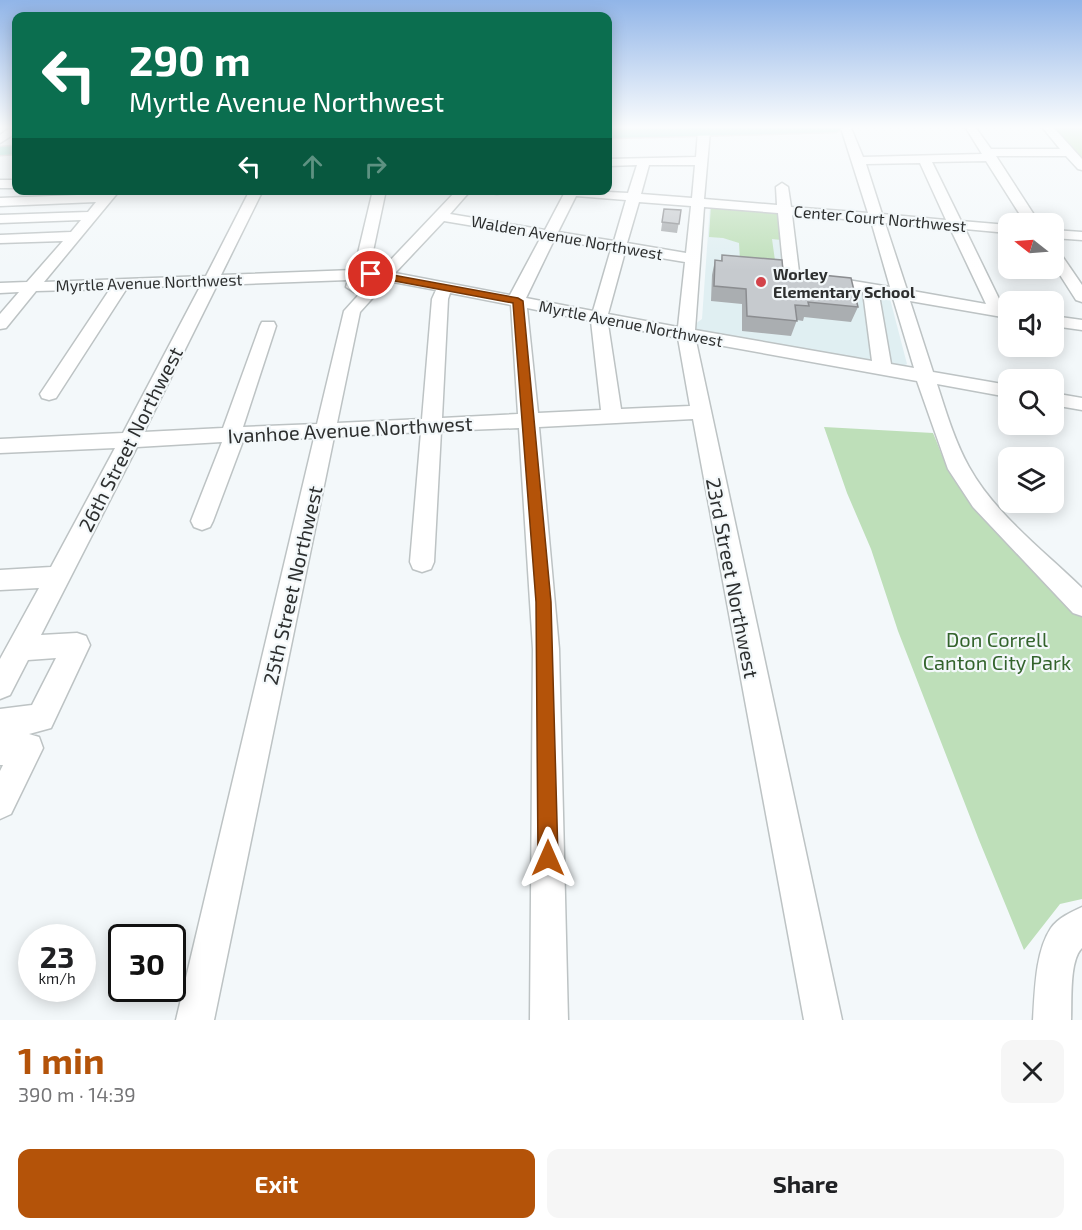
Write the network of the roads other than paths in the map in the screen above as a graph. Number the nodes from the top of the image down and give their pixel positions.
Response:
1 (640, 176) edge
2 (699, 176) edge
3 (863, 176) edge
4 (932, 176) edge
5 (1002, 176) edge
6 (782, 187) dead end
7 (12, 188) edge
8 (95, 195) edge
9 (110, 195) edge
10 (254, 195) edge
11 (379, 195) edge
12 (460, 195) edge
13 (571, 195) edge
14 (612, 195) edge
15 (634, 197) junction
16 (0, 201) edge
17 (698, 202) junction
18 (784, 210) junction
19 (1026, 213) edge
20 (92, 216) junction
21 (440, 216) junction
22 (876, 218) junction
23 (0, 219) edge
24 (956, 225) junction
25 (998, 229) edge
26 (550, 234) junction
27 (1064, 235) edge
28 (75, 236) junction
29 (1082, 236) edge
30 (0, 239) edge
31 (619, 246) junction
32 (693, 258) junction
33 (1064, 270) edge
34 (371, 275) junction
35 (212, 280) junction
36 (122, 283) junction
37 (32, 287) junction
38 (446, 287) junction
39 (0, 288) edge
40 (870, 289) junction
41 (900, 295) junction
42 (1082, 297) edge
43 (518, 301) junction
44 (998, 303) edge
45 (998, 311) edge
46 (599, 317) junction
47 (1064, 323) edge
48 (0, 324) edge
49 (1082, 325) edge
50 (268, 326) dead end
51 (686, 334) junction
52 (881, 362) junction
53 (925, 376) junction
54 (998, 389) edge
55 (49, 394) dead end
56 (1064, 401) edge
57 (1082, 404) edge
58 (700, 412) junction
59 (612, 416) junction
60 (529, 420) junction
61 (430, 425) junction
62 (326, 430) junction
63 (232, 436) junction
64 (129, 440) junction
65 (0, 446) edge
66 (202, 521) dead end
67 (422, 562) dead end
68 (58, 577) junction
69 (0, 580) edge
70 (1082, 605) edge
71 (7, 668) edge
72 (0, 723) edge
73 (0, 750) edge
74 (0, 803) edge
75 (1082, 925) edge
76 (195, 1020) edge
77 (549, 1020) edge
78 (823, 1020) edge
79 (1052, 1020) edge

1 - 15 street
2 - 17 street, 23rd Street Northwest
3 - 22 street
4 - 24 street
5 - 19 street
6 - 18 street
7 - 16 street
8 - 16 street
9 - 20 street
10 - 35 street, 26th Street Northwest
11 - 34 street
12 - 21 street, 25th Street Northwest
13 - 26 street
14 - 15 street, Center Court Northwest
15 - 17 street, Center Court Northwest
15 - 31 street
17 - 18 street, Center Court Northwest
17 - 32 street, 23rd Street Northwest
18 - 22 street, Center Court Northwest
18 - 40 street
20 - 23 street
20 - 28 street
21 - 26 street, Walden Avenue Northwest
21 - 34 street, 25th Street Northwest
22 - 24 street, Center Court Northwest
22 - 41 street
24 - 25 street, Center Court Northwest
24 - 44 street
26 - 31 street, Walden Avenue Northwest
26 - 43 street
27 - 29 street
28 - 30 street
28 - 37 street
31 - 32 street, Walden Avenue Northwest
31 - 46 street
32 - 51 street, 23rd Street Northwest
33 - 42 street
34 - 35 street, Myrtle Avenue Northwest
34 - 38 street, Myrtle Avenue Northwest
34 - 62 street, 25th Street Northwest
35 - 36 street, Myrtle Avenue Northwest
35 - 64 street, 26th Street Northwest
36 - 37 street, Myrtle Avenue Northwest
36 - 55 street
37 - 39 street, Myrtle Avenue Northwest
37 - 48 street
38 - 43 street, Myrtle Avenue Northwest
38 - 61 street
40 - 41 street
40 - 52 street
41 - 45 street
41 - 53 street
43 - 46 street, Myrtle Avenue Northwest
43 - 60 street
46 - 51 street, Myrtle Avenue Northwest
46 - 59 street
47 - 49 street
50 - 63 street
51 - 52 street, Myrtle Avenue Northwest
51 - 58 street, 23rd Street Northwest
52 - 53 street, Myrtle Avenue Northwest
53 - 54 street, Myrtle Avenue Northwest
53 - 70 street
56 - 57 street
58 - 59 street, Ivanhoe Avenue Northwest
58 - 78 street, 23rd Street Northwest
59 - 60 street, Ivanhoe Avenue Northwest
60 - 61 street, Ivanhoe Avenue Northwest
60 - 77 street
61 - 62 street, Ivanhoe Avenue Northwest
61 - 67 street
62 - 63 street, Ivanhoe Avenue Northwest
62 - 76 street, 25th Street Northwest
63 - 64 street, Ivanhoe Avenue Northwest
63 - 66 street
64 - 65 street, Ivanhoe Avenue Northwest
64 - 68 street, 26th Street Northwest
68 - 69 street
68 - 71 street, 26th Street Northwest
71 - 72 street
73 - 74 street
75 - 79 street

